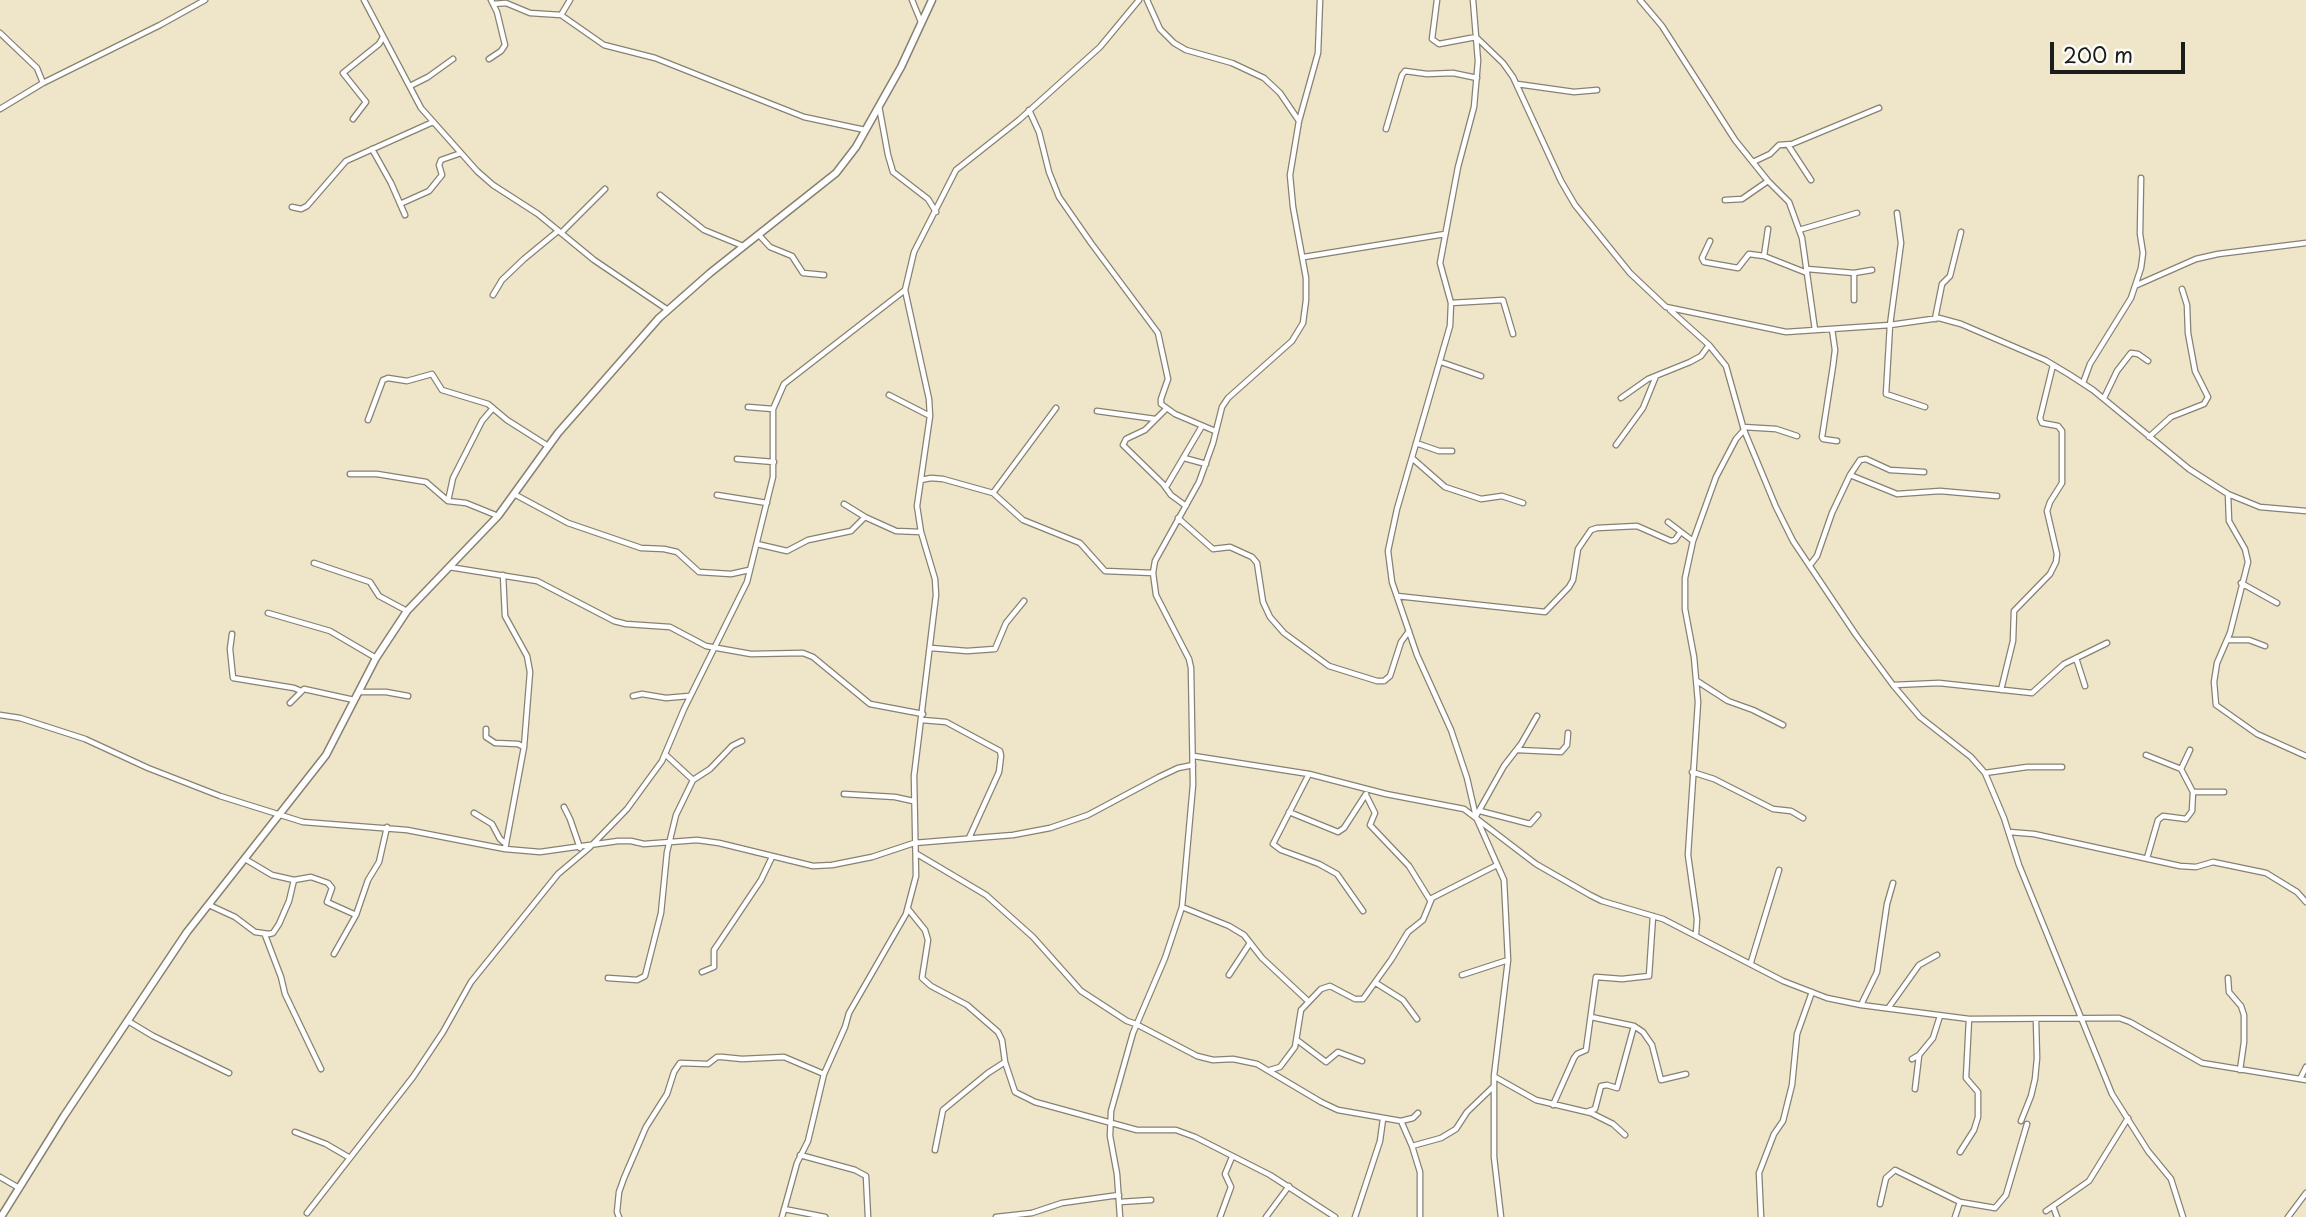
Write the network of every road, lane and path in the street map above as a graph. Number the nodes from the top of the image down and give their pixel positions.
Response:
1 (205, 0) edge
2 (364, 0) edge
3 (570, 0) edge
4 (912, 0) edge
5 (932, 0) edge
6 (1139, 0) edge
7 (1147, 0) edge
8 (1320, 0) edge
9 (1437, 0) edge
10 (1473, 0) edge
11 (1640, 0) edge
12 (492, 2) edge
13 (561, 15) junction
14 (922, 24) junction
15 (0, 33) edge
16 (384, 36) junction
17 (1476, 37) junction
18 (453, 59) dead end
19 (489, 59) dead end
20 (1477, 78) junction
21 (43, 83) junction
22 (1516, 84) junction
23 (410, 86) junction
24 (1597, 90) dead end
25 (879, 105) junction
26 (0, 108) edge
27 (1879, 108) dead end
28 (1029, 110) junction
29 (353, 119) dead end
30 (1299, 121) junction
31 (433, 122) junction
32 (1386, 129) dead end
33 (865, 130) junction
34 (1787, 145) junction
35 (372, 149) junction
36 (461, 153) junction
37 (1753, 162) junction
38 (2141, 178) dead end
39 (1811, 180) dead end
40 (1768, 181) junction
41 (605, 189) dead end
42 (660, 195) dead end
43 (1725, 200) dead end
44 (400, 204) junction
45 (292, 206) dead end
46 (936, 212) junction
47 (1857, 213) dead end
48 (1898, 213) dead end
49 (405, 215) dead end
50 (1768, 229) dead end
51 (1799, 230) junction
52 (560, 232) junction
53 (1961, 232) dead end
54 (1445, 234) junction
55 (759, 235) junction
56 (1710, 241) dead end
57 (2306, 243) edge
58 (744, 247) junction
59 (1764, 256) junction
60 (1304, 257) junction
61 (1872, 270) dead end
62 (1807, 271) junction
63 (1854, 273) junction
64 (824, 275) dead end
65 (2136, 285) junction
66 (2182, 289) dead end
67 (905, 290) junction
68 (493, 295) dead end
69 (1854, 300) dead end
70 (1451, 303) junction
71 (1666, 307) junction
72 (668, 310) junction
73 (1935, 319) junction
74 (1890, 325) junction
75 (1832, 329) junction
76 (1815, 330) junction
77 (1513, 334) dead end
78 (1709, 345) junction
79 (2148, 361) dead end
80 (1441, 362) junction
81 (2053, 365) junction
82 (1656, 375) junction
83 (1481, 376) dead end
84 (2083, 383) junction
85 (888, 395) dead end
86 (1620, 398) dead end
87 (2104, 399) junction
88 (748, 407) dead end
89 (1925, 407) dead end
90 (493, 408) junction
91 (1056, 408) dead end
92 (773, 409) junction
93 (1166, 409) junction
94 (1097, 411) dead end
95 (930, 416) junction
96 (1155, 419) junction
97 (368, 420) dead end
98 (1202, 426) junction
99 (1744, 428) junction
100 (1215, 431) junction
101 (1797, 436) dead end
102 (2149, 437) junction
103 (1837, 441) dead end
104 (1416, 443) junction
105 (1616, 445) dead end
106 (548, 446) junction
107 (1452, 451) dead end
108 (1184, 458) junction
109 (1412, 458) junction
110 (737, 459) dead end
111 (774, 462) junction
112 (1206, 464) junction
113 (1924, 472) dead end
114 (350, 474) dead end
115 (1850, 475) junction
116 (921, 480) junction
117 (1166, 487) junction
118 (993, 493) junction
119 (514, 494) junction
120 (2228, 494) junction
121 (717, 495) dead end
122 (1997, 496) dead end
123 (448, 501) junction
124 (767, 503) junction
125 (1523, 503) dead end
126 (845, 504) dead end
127 (1186, 506) junction
128 (2306, 511) edge
129 (498, 516) junction
130 (866, 517) junction
131 (1178, 518) junction
132 (1668, 522) dead end
133 (921, 532) junction
134 (1681, 533) junction
135 (1693, 541) junction
136 (757, 544) junction
137 (314, 563) dead end
138 (1810, 565) junction
139 (449, 566) junction
140 (750, 570) junction
141 (1153, 573) junction
142 (503, 575) junction
143 (2241, 583) junction
144 (1397, 596) junction
145 (1024, 601) dead end
146 (2277, 603) dead end
147 (407, 611) junction
148 (268, 613) dead end
149 (1409, 631) junction
150 (232, 634) dead end
151 (2227, 640) junction
152 (2107, 643) dead end
153 (2265, 646) dead end
154 (715, 648) junction
155 (931, 648) junction
156 (376, 658) junction
157 (2076, 658) junction
158 (1696, 681) junction
159 (1893, 685) junction
160 (2085, 686) dead end
161 (2001, 690) junction
162 (300, 691) junction
163 (358, 692) junction
164 (408, 696) dead end
165 (633, 696) dead end
166 (690, 696) junction
167 (354, 700) junction
168 (290, 703) dead end
169 (0, 715) edge
170 (1537, 716) dead end
171 (922, 717) junction
172 (1783, 725) dead end
173 (486, 729) dead end
174 (1568, 733) dead end
175 (742, 741) dead end
176 (524, 747) junction
177 (1517, 750) junction
178 (2190, 750) dead end
179 (666, 755) junction
180 (2146, 755) dead end
181 (2306, 756) edge
182 (1194, 757) junction
183 (1193, 765) junction
184 (2062, 767) dead end
185 (2181, 769) junction
186 (1692, 772) junction
187 (1985, 773) junction
188 (1309, 774) junction
189 (694, 780) junction
190 (1367, 792) junction
191 (2193, 792) junction
192 (2224, 792) dead end
193 (844, 794) dead end
194 (913, 801) junction
195 (564, 807) dead end
196 (1479, 811) junction
197 (1289, 812) junction
198 (474, 813) dead end
199 (280, 815) junction
200 (1538, 815) dead end
201 (1476, 817) junction
202 (1802, 818) dead end
203 (387, 827) junction
204 (2009, 832) junction
205 (968, 839) junction
206 (670, 842) junction
207 (914, 843) junction
208 (506, 847) junction
209 (590, 847) junction
210 (580, 848) junction
211 (916, 853) junction
212 (772, 856) junction
213 (2147, 858) junction
214 (245, 859) junction
215 (1497, 865) junction
216 (1779, 870) dead end
217 (294, 880) junction
218 (1893, 883) dead end
219 (1430, 900) junction
220 (2306, 902) edge
221 (209, 905) junction
222 (1182, 907) junction
223 (908, 909) junction
224 (1363, 911) dead end
225 (356, 915) junction
226 (1653, 916) junction
227 (1696, 934) junction
228 (264, 935) junction
229 (1250, 943) junction
230 (334, 954) dead end
231 (1937, 955) dead end
232 (1508, 960) junction
233 (1751, 962) junction
234 (702, 972) dead end
235 (1229, 975) dead end
236 (1462, 975) dead end
237 (608, 978) dead end
238 (2228, 978) dead end
239 (1376, 983) junction
240 (1812, 992) junction
241 (1308, 1001) junction
242 (1861, 1005) junction
243 (1889, 1007) junction
244 (1940, 1016) junction
245 (1591, 1017) junction
246 (1417, 1019) dead end
247 (1969, 1019) junction
248 (2082, 1019) junction
249 (2036, 1020) junction
250 (128, 1021) junction
251 (1136, 1024) junction
252 (1634, 1026) junction
253 (1297, 1040) junction
254 (1919, 1055) junction
255 (1912, 1059) dead end
256 (1363, 1061) dead end
257 (1005, 1062) junction
258 (2306, 1067) edge
259 (321, 1069) dead end
260 (1269, 1070) junction
261 (2239, 1070) junction
262 (229, 1073) dead end
263 (824, 1074) junction
264 (1686, 1074) dead end
265 (1494, 1076) junction
266 (2300, 1079) junction
267 (2306, 1080) edge
268 (1494, 1086) junction
269 (1915, 1089) dead end
270 (1553, 1105) junction
271 (1586, 1112) junction
272 (1418, 1113) dead end
273 (2128, 1118) junction
274 (1383, 1119) junction
275 (1401, 1121) junction
276 (1109, 1122) junction
277 (295, 1132) dead end
278 (1625, 1135) dead end
279 (1412, 1146) junction
280 (935, 1150) dead end
281 (1960, 1152) dead end
282 (800, 1155) junction
283 (1232, 1157) junction
284 (350, 1158) junction
285 (0, 1177) edge
286 (1289, 1186) junction
287 (19, 1188) junction
288 (2306, 1193) edge
289 (1120, 1198) junction
290 (1151, 1200) dead end
291 (1960, 1202) junction
292 (1880, 1204) dead end
293 (2053, 1206) junction
294 (784, 1209) junction
295 (2046, 1211) dead end
296 (307, 1213) dead end
297 (1, 1217) edge
298 (619, 1217) edge
299 (782, 1217) edge
300 (825, 1217) edge
301 (868, 1217) edge
302 (996, 1217) edge
303 (1120, 1217) edge
304 (1220, 1217) edge
305 (1266, 1217) edge
306 (1335, 1217) edge
307 (1355, 1217) edge
308 (1420, 1217) edge
309 (1501, 1217) edge
310 (1761, 1217) edge
311 (1955, 1217) edge
312 (2057, 1217) edge
313 (2183, 1217) edge
314 (2288, 1217) edge

1 - 21 street
2 - 16 street
3 - 13 street
4 - 14 street
5 - 14 main road
6 - 28 street
7 - 30 street
8 - 30 street
9 - 17 street
10 - 17 street
11 - 37 street
12 - 13 street
12 - 19 street
13 - 33 street
14 - 25 main road
15 - 21 street
16 - 23 street
16 - 29 street
17 - 20 street
17 - 22 street
18 - 23 street
20 - 32 street
20 - 54 street
21 - 26 street
22 - 24 street
22 - 71 street
23 - 31 street
25 - 33 main road
25 - 46 street
27 - 34 street
28 - 46 street
28 - 93 street
30 - 60 street
31 - 35 street
31 - 36 street
33 - 55 main road
34 - 37 street
34 - 39 street
35 - 44 street
35 - 45 street
36 - 44 street
36 - 52 street
37 - 40 street
38 - 65 street
40 - 43 street
40 - 51 street
41 - 52 street
42 - 58 street
44 - 49 street
46 - 67 street
47 - 51 street
48 - 74 street
50 - 59 street
51 - 62 street
52 - 68 street
52 - 72 street
53 - 73 street
54 - 60 street
54 - 70 street
55 - 58 main road
55 - 64 street
56 - 59 street
57 - 65 street
58 - 72 main road
59 - 62 street
60 - 100 street
61 - 63 street
62 - 63 street
62 - 76 street
63 - 69 street
65 - 84 street
66 - 102 street
67 - 92 street
67 - 95 street
70 - 77 street
70 - 80 street
71 - 76 street
71 - 78 street
72 - 106 main road
73 - 74 street
73 - 81 street
74 - 75 street
74 - 89 street
75 - 76 street
75 - 103 street
78 - 82 street
78 - 99 street
79 - 87 street
80 - 83 street
80 - 104 street
81 - 84 street
81 - 161 street
82 - 86 street
82 - 105 street
84 - 87 street
85 - 95 street
87 - 102 street
88 - 92 street
90 - 97 street
90 - 106 street
90 - 123 street
91 - 118 street
92 - 111 street
93 - 96 street
93 - 98 street
94 - 96 street
95 - 116 street
96 - 117 street
98 - 100 street
98 - 108 street
99 - 101 street
99 - 135 street
99 - 138 street
100 - 112 street
102 - 120 street
104 - 107 street
104 - 109 street
106 - 119 main road
108 - 112 street
108 - 117 street
109 - 125 street
109 - 144 street
110 - 111 street
111 - 124 street
112 - 127 street
113 - 115 street
114 - 123 street
115 - 122 street
115 - 138 street
116 - 118 street
116 - 133 street
117 - 127 street
118 - 141 street
119 - 129 main road
119 - 140 street
120 - 128 street
120 - 143 street
121 - 124 street
123 - 129 street
124 - 136 street
126 - 130 street
127 - 131 street
129 - 139 main road
130 - 133 street
130 - 136 street
131 - 141 street
131 - 149 street
132 - 134 street
133 - 155 street
134 - 135 street
134 - 144 street
135 - 158 street
136 - 140 street
137 - 147 street
138 - 159 street
139 - 142 street
139 - 147 main road
140 - 154 street
141 - 182 street
142 - 154 street
142 - 176 street
143 - 146 street
143 - 151 street
144 - 149 street
145 - 155 street
147 - 156 main road
148 - 156 street
149 - 201 street
150 - 162 street
151 - 153 street
151 - 181 street
152 - 157 street
154 - 166 street
154 - 171 street
155 - 171 street
156 - 163 main road
157 - 160 street
157 - 161 street
158 - 172 street
158 - 186 street
159 - 161 street
159 - 187 street
162 - 167 street
162 - 168 street
163 - 164 street
163 - 167 main road
165 - 166 street
166 - 179 street
167 - 199 main road
169 - 199 street
170 - 177 street
171 - 194 street
171 - 205 street
173 - 176 street
174 - 177 street
175 - 189 street
176 - 208 street
177 - 196 street
178 - 185 street
179 - 189 street
179 - 209 street
180 - 185 street
182 - 183 street
182 - 188 street
183 - 205 street
183 - 222 street
184 - 187 street
185 - 191 street
186 - 202 street
186 - 227 street
187 - 204 street
188 - 190 street
188 - 197 street
189 - 206 street
190 - 197 street
190 - 201 street
190 - 219 street
191 - 192 street
191 - 213 street
193 - 194 street
194 - 207 street
195 - 210 street
196 - 200 street
196 - 201 street
197 - 224 street
198 - 208 street
199 - 203 street
199 - 214 main road
201 - 215 street
201 - 226 street
203 - 208 street
203 - 225 street
204 - 213 street
204 - 248 street
205 - 207 street
206 - 209 street
206 - 212 street
206 - 237 street
207 - 211 street
207 - 212 street
208 - 210 street
209 - 210 street
209 - 284 street
211 - 223 street
211 - 251 street
212 - 234 street
213 - 220 street
214 - 217 street
214 - 221 main road
215 - 219 street
215 - 232 street
216 - 233 street
217 - 225 street
217 - 228 street
218 - 242 street
219 - 239 street
221 - 228 street
221 - 250 main road
222 - 229 street
222 - 251 street
223 - 257 street
223 - 263 street
225 - 230 street
226 - 227 street
226 - 245 street
227 - 233 street
228 - 259 street
229 - 235 street
229 - 241 street
231 - 243 street
232 - 236 street
232 - 265 street
233 - 240 street
238 - 261 street
239 - 241 street
239 - 246 street
240 - 242 street
240 - 310 street
241 - 253 street
242 - 243 street
243 - 244 street
244 - 247 street
244 - 254 street
245 - 252 street
245 - 270 street
247 - 249 street
247 - 281 street
248 - 249 street
248 - 261 street
248 - 273 street
249 - 291 street
250 - 262 street
250 - 287 main road
251 - 260 street
251 - 276 street
252 - 264 street
252 - 271 street
253 - 256 street
253 - 260 street
254 - 255 street
254 - 269 street
257 - 276 street
257 - 280 street
258 - 266 street
260 - 274 street
261 - 266 street
263 - 282 street
263 - 298 street
265 - 268 street
265 - 270 street
266 - 267 street
268 - 279 street
268 - 309 street
270 - 271 street
271 - 278 street
272 - 275 street
273 - 293 street
273 - 313 street
274 - 275 street
274 - 307 street
275 - 279 street
276 - 283 street
276 - 289 street
277 - 284 street
279 - 308 street
282 - 294 street
282 - 301 street
283 - 286 street
283 - 304 street
284 - 296 street
285 - 287 street
286 - 305 street
286 - 306 street
287 - 297 main road
288 - 314 street
289 - 290 street
289 - 302 street
289 - 303 street
291 - 292 street
291 - 311 street
293 - 295 street
293 - 312 street
294 - 299 street
294 - 300 street

